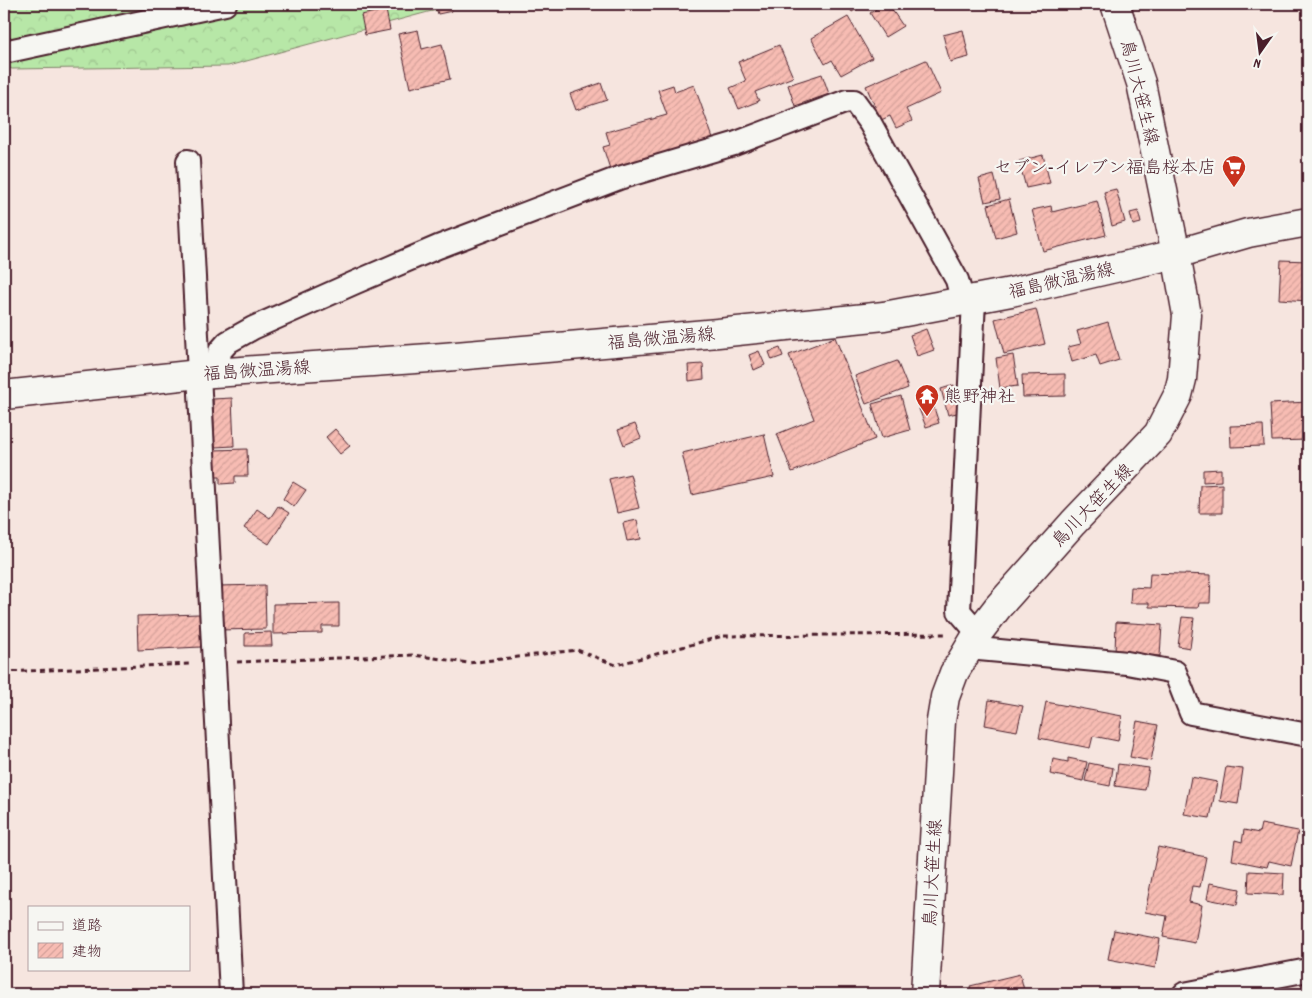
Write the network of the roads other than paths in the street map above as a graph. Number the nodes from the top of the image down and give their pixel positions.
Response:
1 (225, 4) edge
2 (1115, 4) edge
3 (4, 52) edge
4 (188, 160) dead end
5 (1308, 222) edge
6 (1176, 254) junction
7 (969, 301) junction
8 (208, 373) junction
9 (4, 395) edge
10 (973, 641) junction
11 (1308, 735) edge
12 (1308, 970) edge
13 (231, 994) edge
14 (925, 994) edge
15 (1184, 994) edge

1 - 3 street
2 - 6 main road, 鳥川大笹生線
4 - 8 street
5 - 6 main road, 福島微温湯線
6 - 7 main road, 福島微温湯線
6 - 10 main road, 鳥川大笹生線
7 - 8 main road, 福島微温湯線
7 - 8 street
7 - 10 street
8 - 9 main road, 福島微温湯線
8 - 13 street
10 - 11 street
10 - 14 main road, 鳥川大笹生線
12 - 15 street

